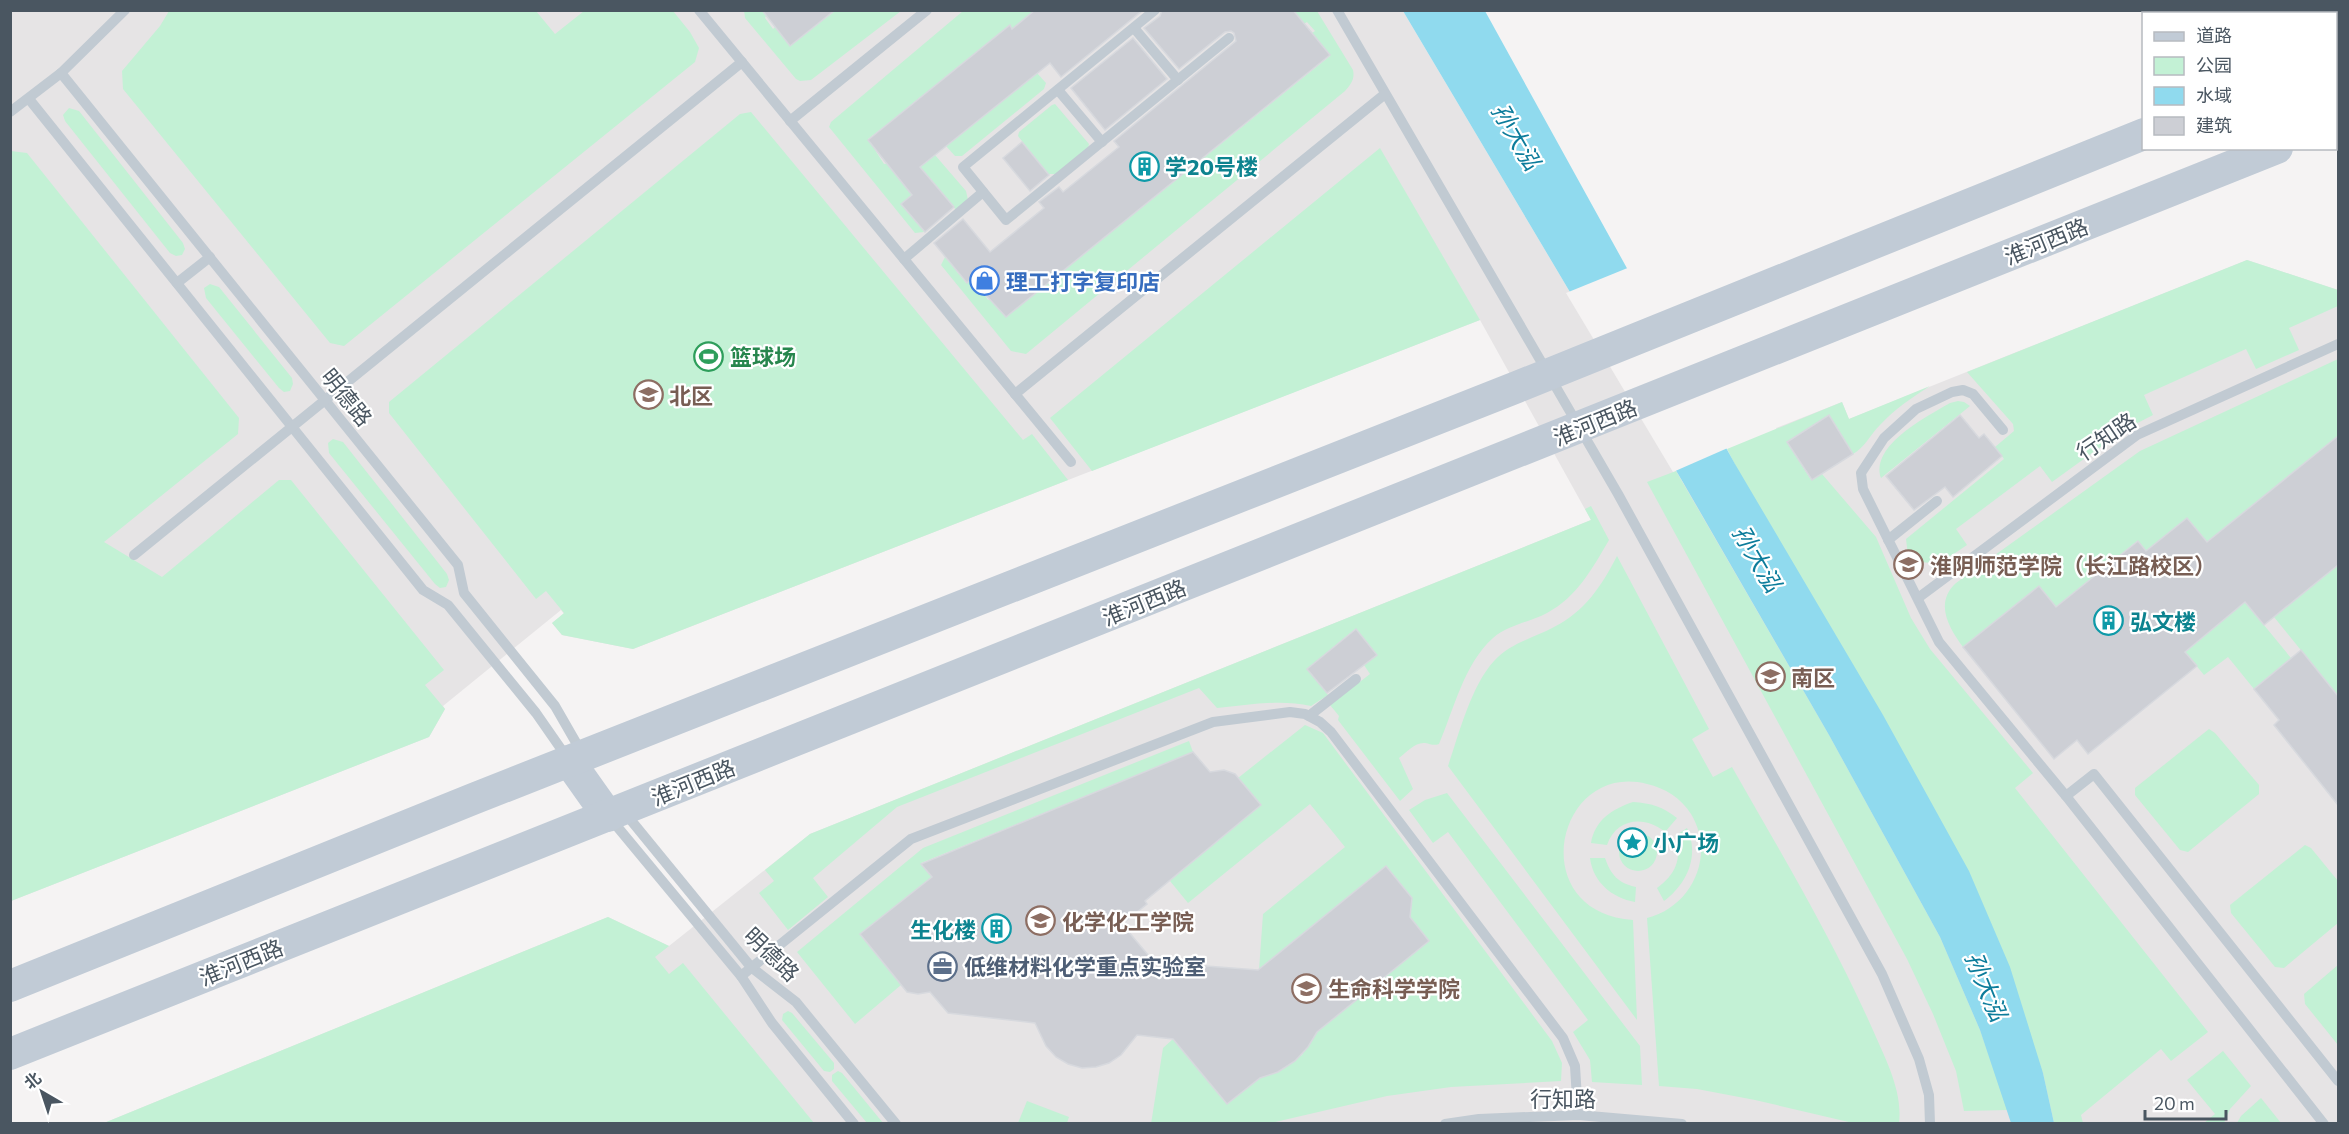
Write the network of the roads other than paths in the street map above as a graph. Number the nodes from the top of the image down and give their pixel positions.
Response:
1 (125, 10) edge
2 (699, 10) edge
3 (927, 10) edge
4 (1155, 10) edge
5 (1337, 10) edge
6 (1134, 28) junction
7 (1229, 38) dead end
8 (742, 62) junction
9 (61, 73) junction
10 (1178, 80) junction
11 (1058, 90) junction
12 (1385, 94) junction
13 (29, 99) junction
14 (10, 112) edge
15 (790, 121) junction
16 (2142, 135) edge
17 (1102, 142) junction
18 (2272, 150) edge
19 (983, 192) junction
20 (210, 257) junction
21 (904, 259) junction
22 (177, 283) junction
23 (2338, 344) edge
24 (1015, 394) junction
25 (325, 400) junction
26 (292, 426) junction
27 (2003, 430) dead end
28 (1071, 462) dead end
29 (1937, 501) dead end
30 (1888, 540) junction
31 (134, 555) dead end
32 (1917, 598) junction
33 (1356, 679) dead end
34 (1309, 716) junction
35 (576, 758) junction
36 (2066, 796) junction
37 (616, 813) junction
38 (752, 968) junction
39 (741, 976) junction
40 (10, 986) edge
41 (10, 1054) edge
42 (2338, 1081) edge
43 (1578, 1115) junction
44 (855, 1124) edge
45 (896, 1124) edge
46 (1445, 1124) edge
47 (1682, 1124) edge
48 (1930, 1124) edge
49 (2324, 1124) edge

1 - 9 lane
2 - 8 lane
3 - 15 lane
4 - 6 lane
5 - 12 lane
6 - 10 lane
6 - 11 lane
7 - 10 lane
8 - 15 lane
8 - 25 lane
9 - 13 lane
9 - 20 lane, 明德路
10 - 17 lane
11 - 17 lane
11 - 19 lane
12 - 24 lane
12 - 48 lane
13 - 14 lane
13 - 22 lane
15 - 21 lane
16 - 35 main road
17 - 19 lane
18 - 37 main road, 淮河西路
19 - 21 lane
20 - 22 lane
20 - 25 lane, 明德路
21 - 24 lane
22 - 26 lane
23 - 32 lane, 行知路
24 - 28 lane
25 - 26 lane
25 - 35 lane, 明德路
26 - 31 lane
26 - 35 lane
27 - 30 lane
29 - 30 lane
30 - 32 lane
32 - 36 lane
33 - 34 lane
34 - 38 lane
34 - 43 lane
35 - 37 main road
35 - 40 main road
36 - 42 lane
36 - 49 lane
37 - 38 lane, 明德路
37 - 39 lane, 明德路
37 - 41 main road, 淮河西路
38 - 39 lane
38 - 45 lane, 明德路
39 - 44 lane, 明德路
43 - 46 lane, 行知路
43 - 47 lane, 行知路

